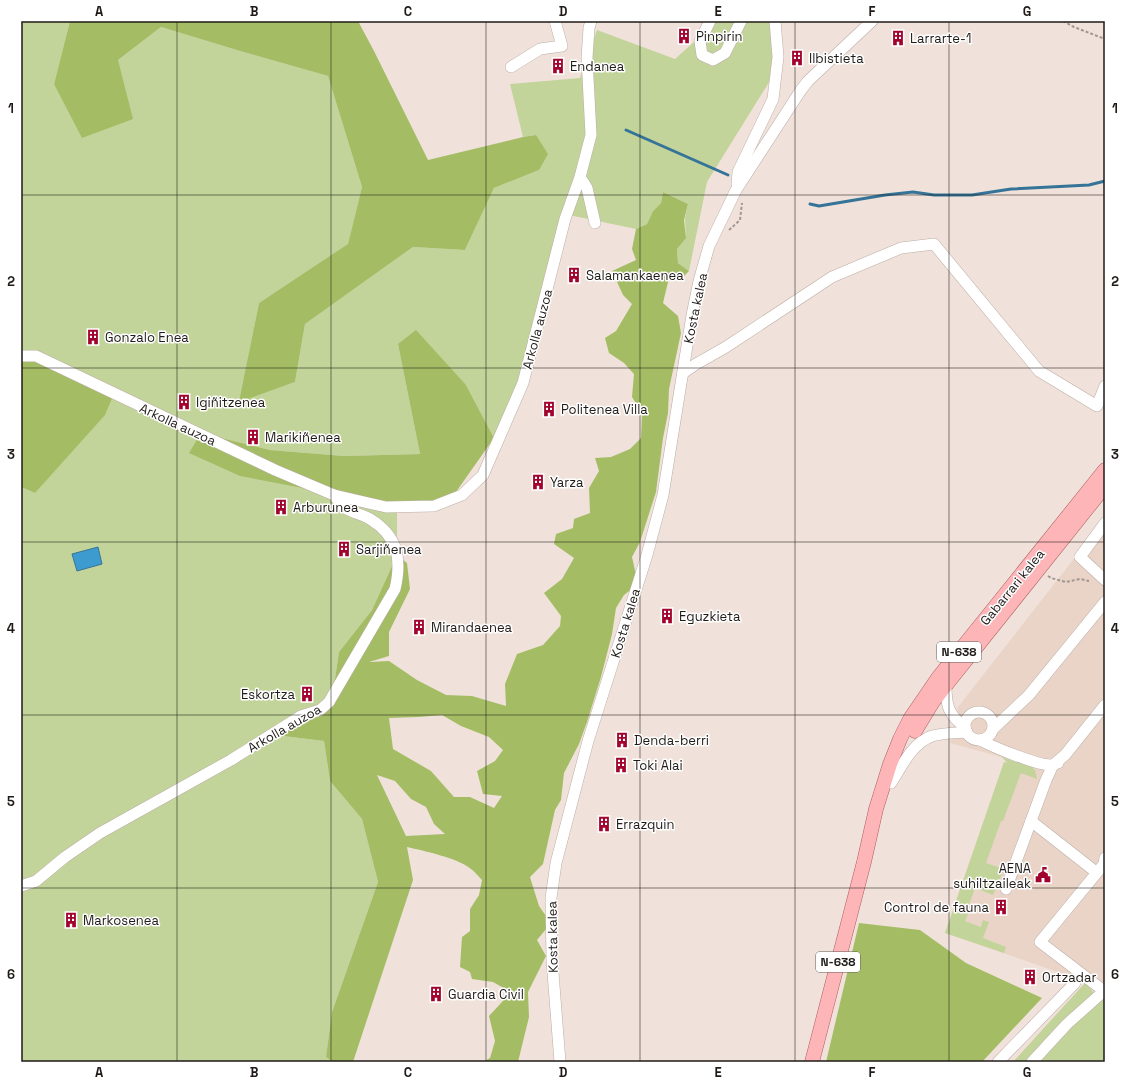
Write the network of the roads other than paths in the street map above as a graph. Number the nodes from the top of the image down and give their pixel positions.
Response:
1 (555, 21) edge
2 (591, 21) edge
3 (710, 21) edge
4 (741, 21) edge
5 (774, 21) edge
6 (872, 21) edge
7 (511, 67) dead end
8 (580, 177) junction
9 (736, 190) junction
10 (595, 223) dead end
11 (21, 356) edge
12 (683, 373) junction
13 (1105, 386) edge
14 (1105, 470) edge
15 (1105, 486) edge
16 (334, 495) junction
17 (1105, 524) edge
18 (1105, 580) edge
19 (1105, 602) edge
20 (976, 631) junction
21 (946, 685) junction
22 (1105, 704) edge
23 (1105, 715) edge
24 (993, 729) junction
25 (966, 730) junction
26 (980, 740) junction
27 (1053, 765) junction
28 (891, 782) junction
29 (1032, 821) junction
30 (1105, 858) edge
31 (864, 862) junction
32 (1096, 872) junction
33 (21, 886) edge
34 (1006, 889) dead end
35 (1075, 984) dead end
36 (560, 1062) edge
37 (812, 1062) edge
38 (998, 1062) edge
39 (1032, 1062) edge

1 - 7 street
2 - 8 street, Arkolla auzoa
3 - 4 street
5 - 9 street
6 - 9 street
8 - 10 street
8 - 16 street, Arkolla auzoa
9 - 12 street, Kosta kalea
11 - 16 street, Arkolla auzoa
12 - 13 street
12 - 36 street, Kosta kalea
14 - 20 main road, Gabarrari kalea / N-638
15 - 21 main road, Gabarrari kalea / N-638
16 - 33 street, Arkolla auzoa
17 - 18 street
19 - 24 street
20 - 21 main road
20 - 31 main road, Gabarrari kalea / N-638
21 - 25 street
21 - 28 main road, Gabarrari kalea / N-638
22 - 27 street
23 - 27 street
24 - 25 street
24 - 26 street
25 - 26 street
25 - 28 street, Gabarrari kalea
26 - 27 street
27 - 29 street
28 - 31 main road, Gabarrari kalea / N-638
29 - 32 street
29 - 34 street
30 - 32 street
31 - 37 main road, Gabarrari kalea / N-638
32 - 39 street
35 - 38 street

